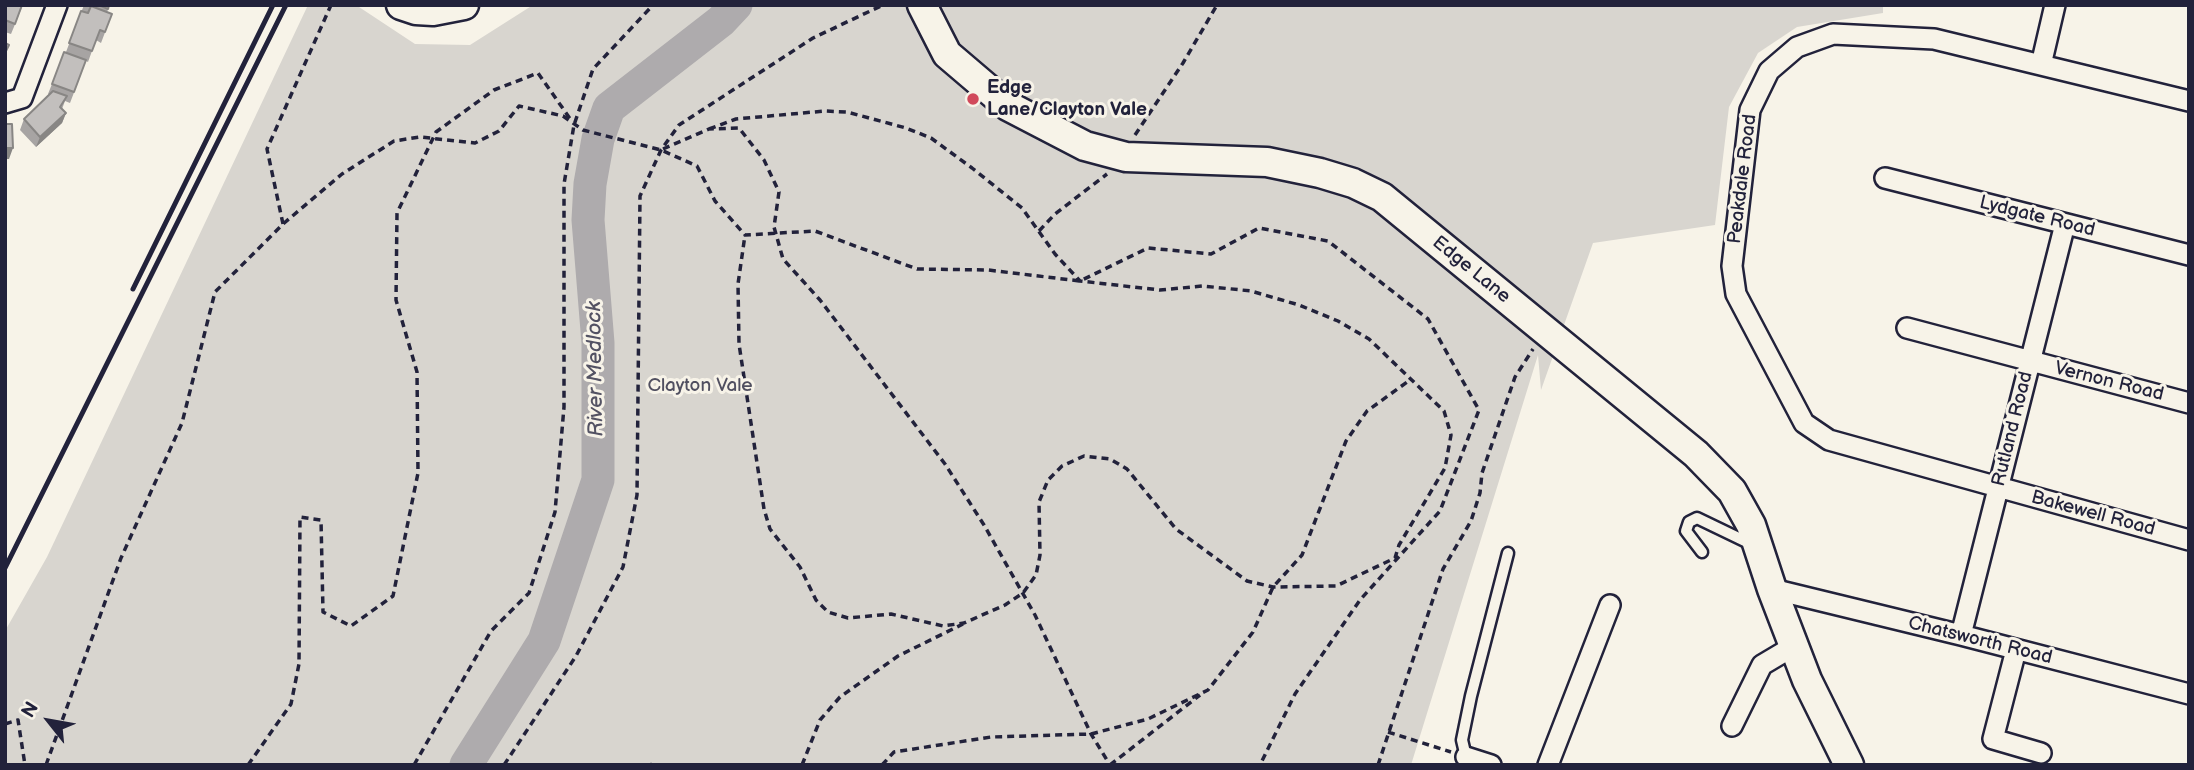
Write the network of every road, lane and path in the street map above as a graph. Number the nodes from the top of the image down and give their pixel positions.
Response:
1 (57, 5) edge
2 (331, 5) edge
3 (401, 5) edge
4 (464, 5) edge
5 (653, 5) edge
6 (883, 5) edge
7 (922, 5) edge
8 (1217, 5) edge
9 (2055, 5) edge
10 (2041, 65) junction
11 (2189, 101) edge
12 (5, 103) edge
13 (575, 125) junction
14 (709, 129) junction
15 (433, 139) junction
16 (661, 150) junction
17 (1126, 158) junction
18 (1885, 178) dead end
19 (283, 224) junction
20 (2065, 224) junction
21 (1039, 231) junction
22 (776, 233) junction
23 (745, 235) junction
24 (2189, 255) edge
25 (1080, 281) junction
26 (1907, 328) dead end
27 (1545, 330) junction
28 (2030, 362) junction
29 (1411, 379) junction
30 (2189, 402) edge
31 (1998, 488) junction
32 (2189, 540) edge
33 (1758, 546) junction
34 (1702, 552) dead end
35 (1508, 554) dead end
36 (1395, 558) junction
37 (1273, 587) junction
38 (1772, 589) junction
39 (1023, 593) junction
40 (1610, 605) dead end
41 (987, 612) junction
42 (1961, 635) junction
43 (1794, 646) junction
44 (2016, 650) junction
45 (1208, 690) junction
46 (2189, 694) edge
47 (5, 724) edge
48 (1732, 726) dead end
49 (1388, 732) junction
50 (1091, 734) junction
51 (2041, 753) dead end
52 (1466, 757) junction
53 (25, 765) edge
54 (46, 765) edge
55 (248, 765) edge
56 (414, 765) edge
57 (504, 765) edge
58 (802, 765) edge
59 (882, 765) edge
60 (1110, 765) edge
61 (1260, 765) edge
62 (1378, 765) edge
63 (1491, 765) edge
64 (1548, 765) edge
65 (1849, 765) edge

1 - 12 street
2 - 19 path
3 - 4 street
5 - 13 path
6 - 16 path
7 - 17 street, Edge Lane
8 - 17 path
9 - 10 street
10 - 11 street, Peakdale Road
10 - 31 street, Peakdale Road
13 - 15 path
13 - 15 path
13 - 16 path
13 - 56 path
14 - 16 path
14 - 21 path
14 - 22 path
15 - 19 path
15 - 55 path
16 - 23 path
16 - 57 path
17 - 21 path
17 - 27 street, Edge Lane
18 - 20 street, Lydgate Road
19 - 54 path
20 - 24 street, Lydgate Road
20 - 28 street, Rutland Road
21 - 25 path
22 - 23 path
22 - 25 path
22 - 39 path
23 - 41 path
25 - 29 path
25 - 36 path
26 - 28 street, Vernon Road
27 - 33 street, Edge Lane
27 - 49 path
28 - 30 street, Vernon Road
28 - 31 street, Rutland Road
29 - 36 path
29 - 37 path
31 - 32 street, Bakewell Road
31 - 42 street, Rutland Road
33 - 34 lane
33 - 38 street, Edge Lane
35 - 52 lane
36 - 37 path
36 - 61 path
37 - 39 path
37 - 45 path
38 - 42 street, Chatsworth Road
38 - 43 street, Edge Lane
39 - 41 path
39 - 50 path
40 - 64 street
41 - 58 path
42 - 44 street, Chatsworth Road
43 - 48 street
43 - 65 street, Edge Lane
44 - 46 street, Chatsworth Road
44 - 51 street
45 - 50 path
45 - 60 path
47 - 53 path
49 - 52 path
49 - 62 path
50 - 59 path
50 - 60 path
52 - 63 street

